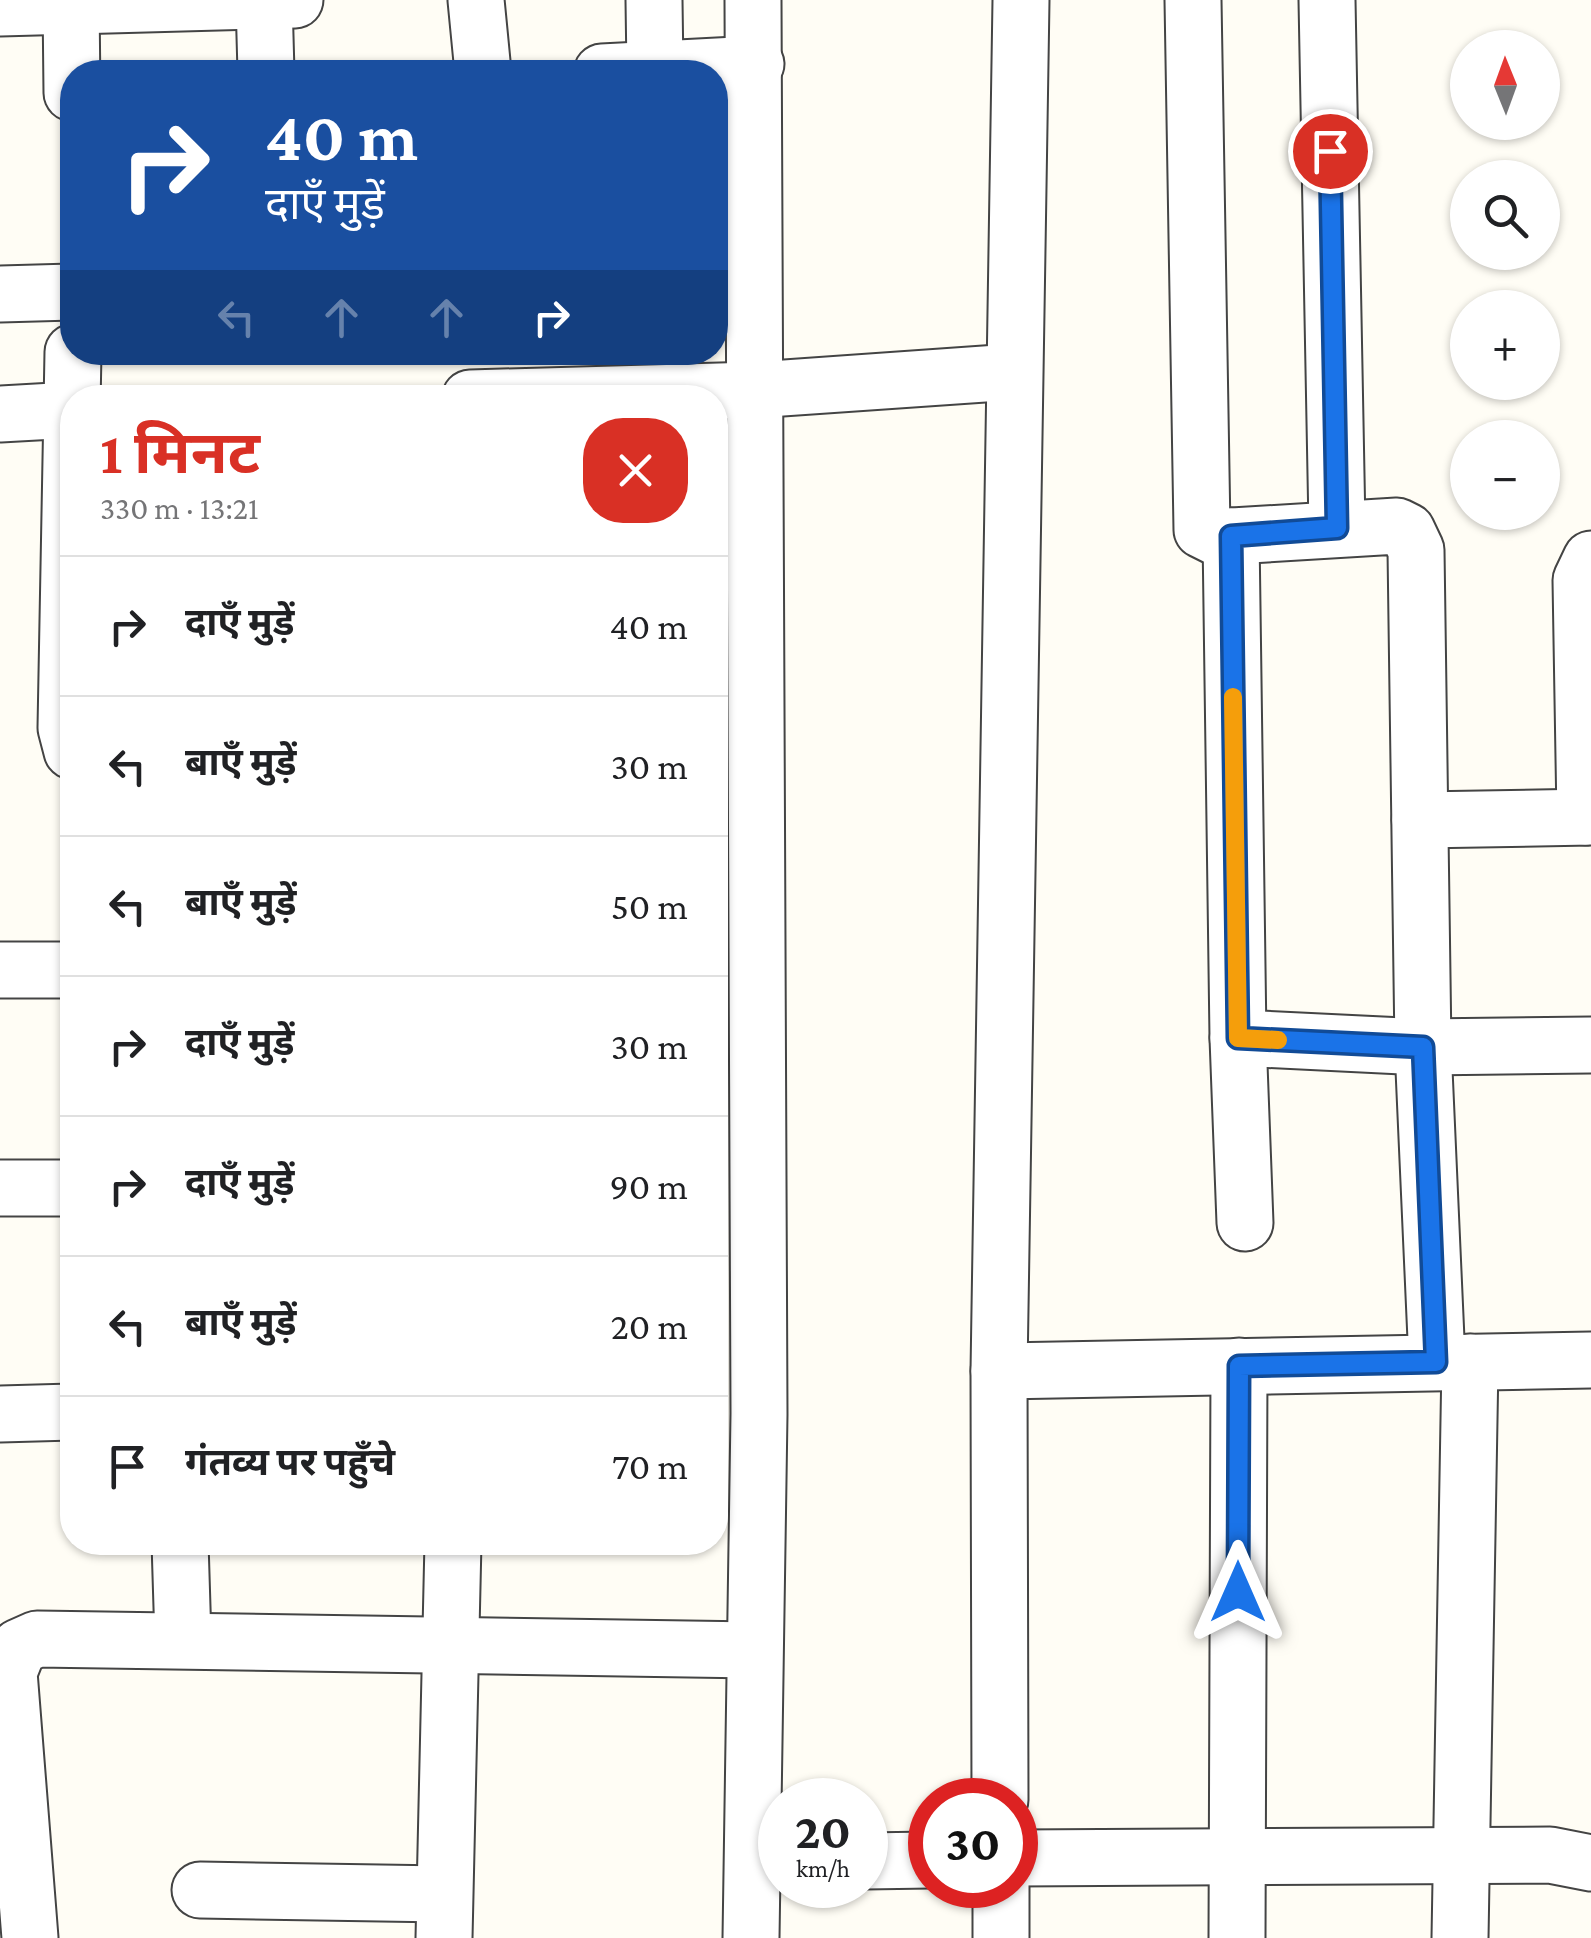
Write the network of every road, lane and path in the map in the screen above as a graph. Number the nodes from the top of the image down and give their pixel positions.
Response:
1 (476, 0) edge
2 (654, 0) edge
3 (753, 0) edge
4 (1021, 0) edge
5 (1194, 0) edge
6 (1328, 0) edge
7 (274, 1) edge
8 (71, 4) edge
9 (0, 8) edge
10 (72, 60) edge
11 (267, 60) edge
12 (482, 60) edge
13 (655, 60) edge
14 (756, 64) junction
15 (728, 66) edge
16 (60, 292) edge
17 (0, 294) edge
18 (1014, 372) junction
19 (755, 390) junction
20 (728, 391) edge
21 (60, 411) edge
22 (0, 414) edge
23 (1337, 528) junction
24 (1231, 536) junction
25 (1591, 558) edge
26 (1588, 817) edge
27 (1420, 820) junction
28 (0, 970) edge
29 (60, 970) edge
30 (1238, 1038) junction
31 (1591, 1046) edge
32 (1423, 1047) junction
33 (0, 1188) edge
34 (60, 1188) edge
35 (1245, 1223) dead end
36 (1591, 1360) edge
37 (1453, 1362) junction
38 (1239, 1366) junction
39 (999, 1371) junction
40 (60, 1412) edge
41 (0, 1414) edge
42 (180, 1555) edge
43 (453, 1555) edge
44 (183, 1640) junction
45 (10, 1642) edge
46 (451, 1642) junction
47 (754, 1650) junction
48 (761, 1778) edge
49 (1000, 1778) edge
50 (1237, 1856) junction
51 (1459, 1856) junction
52 (1038, 1858) edge
53 (1591, 1862) edge
54 (200, 1890) dead end
55 (758, 1903) edge
56 (1000, 1908) edge
57 (444, 1916) edge
58 (30, 1938) edge
59 (751, 1938) edge
60 (1001, 1938) edge
61 (1237, 1938) edge
62 (1460, 1938) edge

1 - 12 street
2 - 13 street
3 - 14 street
4 - 18 street
5 - 24 street
6 - 23 street
7 - 8 street
7 - 11 street
8 - 9 street
8 - 10 street
14 - 15 street
14 - 19 street
16 - 17 street
18 - 19 street
18 - 39 street
19 - 20 street
19 - 47 street
21 - 22 street
23 - 24 street
23 - 27 street
24 - 30 street
25 - 26 street
26 - 27 street
27 - 32 street
28 - 29 street
30 - 32 street
30 - 35 street
31 - 32 street
32 - 37 street
33 - 34 street
36 - 37 street
37 - 38 street
37 - 51 street
38 - 39 street
38 - 50 street
39 - 49 street
40 - 41 street
42 - 44 street
43 - 46 street
44 - 45 street
44 - 46 street
45 - 58 street
46 - 47 street
46 - 57 street
47 - 48 street
50 - 51 street
50 - 52 street
50 - 61 street
51 - 53 street
51 - 62 street
54 - 57 street
55 - 59 street
56 - 60 street

